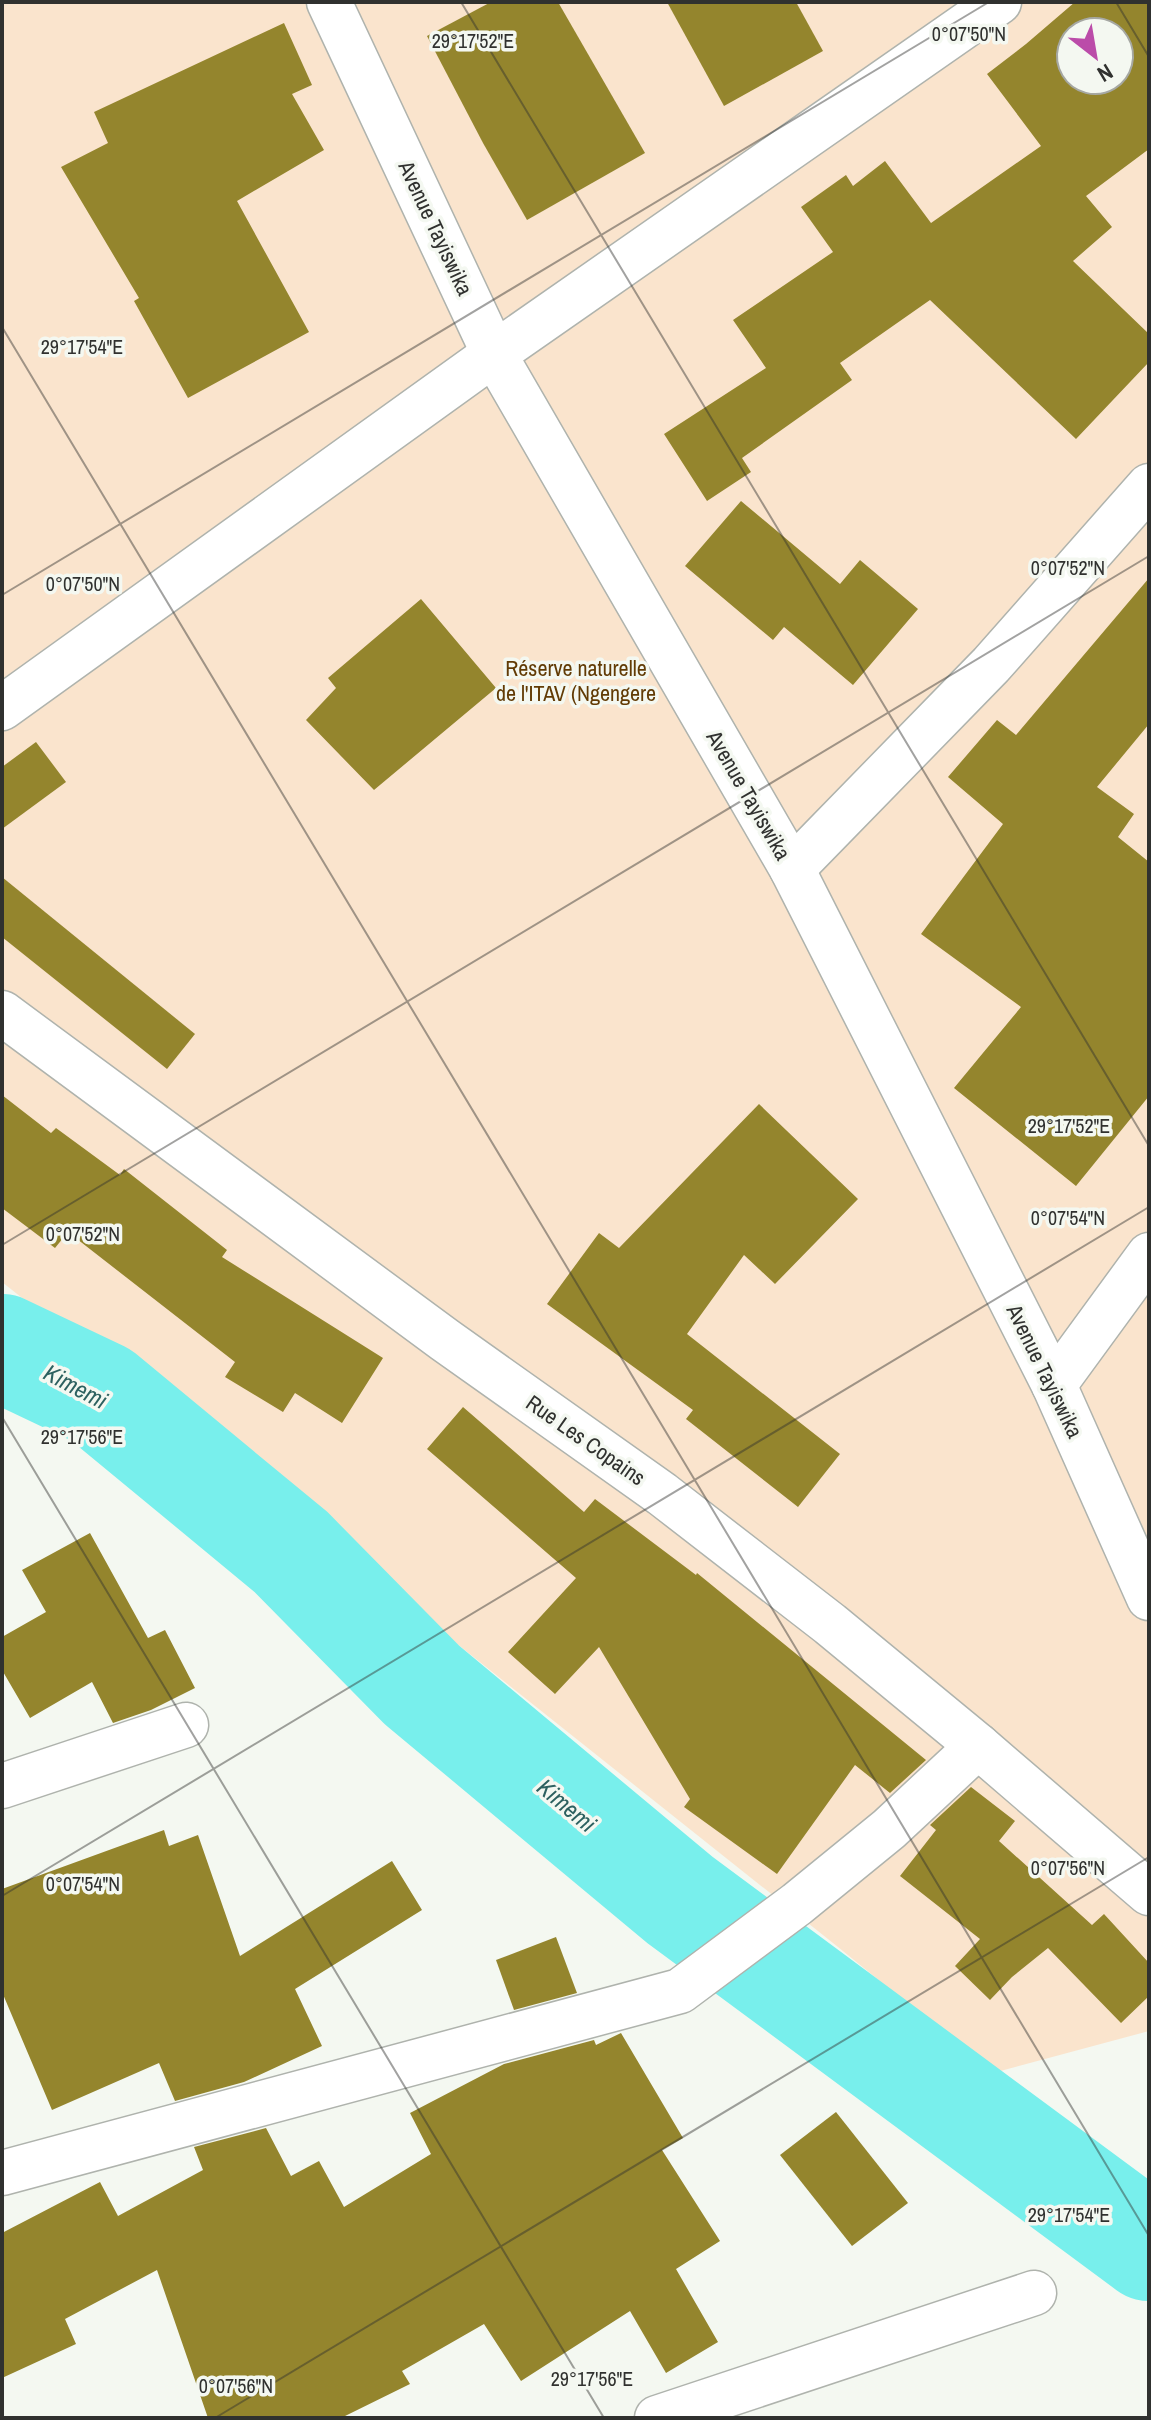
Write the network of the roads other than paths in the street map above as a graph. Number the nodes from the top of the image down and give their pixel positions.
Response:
1 (329, 2) edge
2 (999, 2) edge
3 (494, 354) junction
4 (1149, 486) edge
5 (2, 708) edge
6 (792, 869) junction
7 (2, 1013) edge
8 (1149, 1255) edge
9 (1054, 1385) junction
10 (1149, 1598) edge
11 (186, 1725) dead end
12 (978, 1746) junction
13 (2, 1786) edge
14 (1149, 1893) edge
15 (2, 2173) edge
16 (1034, 2293) dead end
17 (657, 2418) edge

1 - 3 street, Avenue Tayiswika
2 - 3 street
3 - 5 street
3 - 6 street, Avenue Tayiswika
4 - 6 street
6 - 9 street, Avenue Tayiswika
7 - 12 street, Rue Les Copains
8 - 9 street
9 - 10 street, Avenue Tayiswika
11 - 13 street
12 - 14 street, Rue Les Copains
12 - 15 street
16 - 17 street

